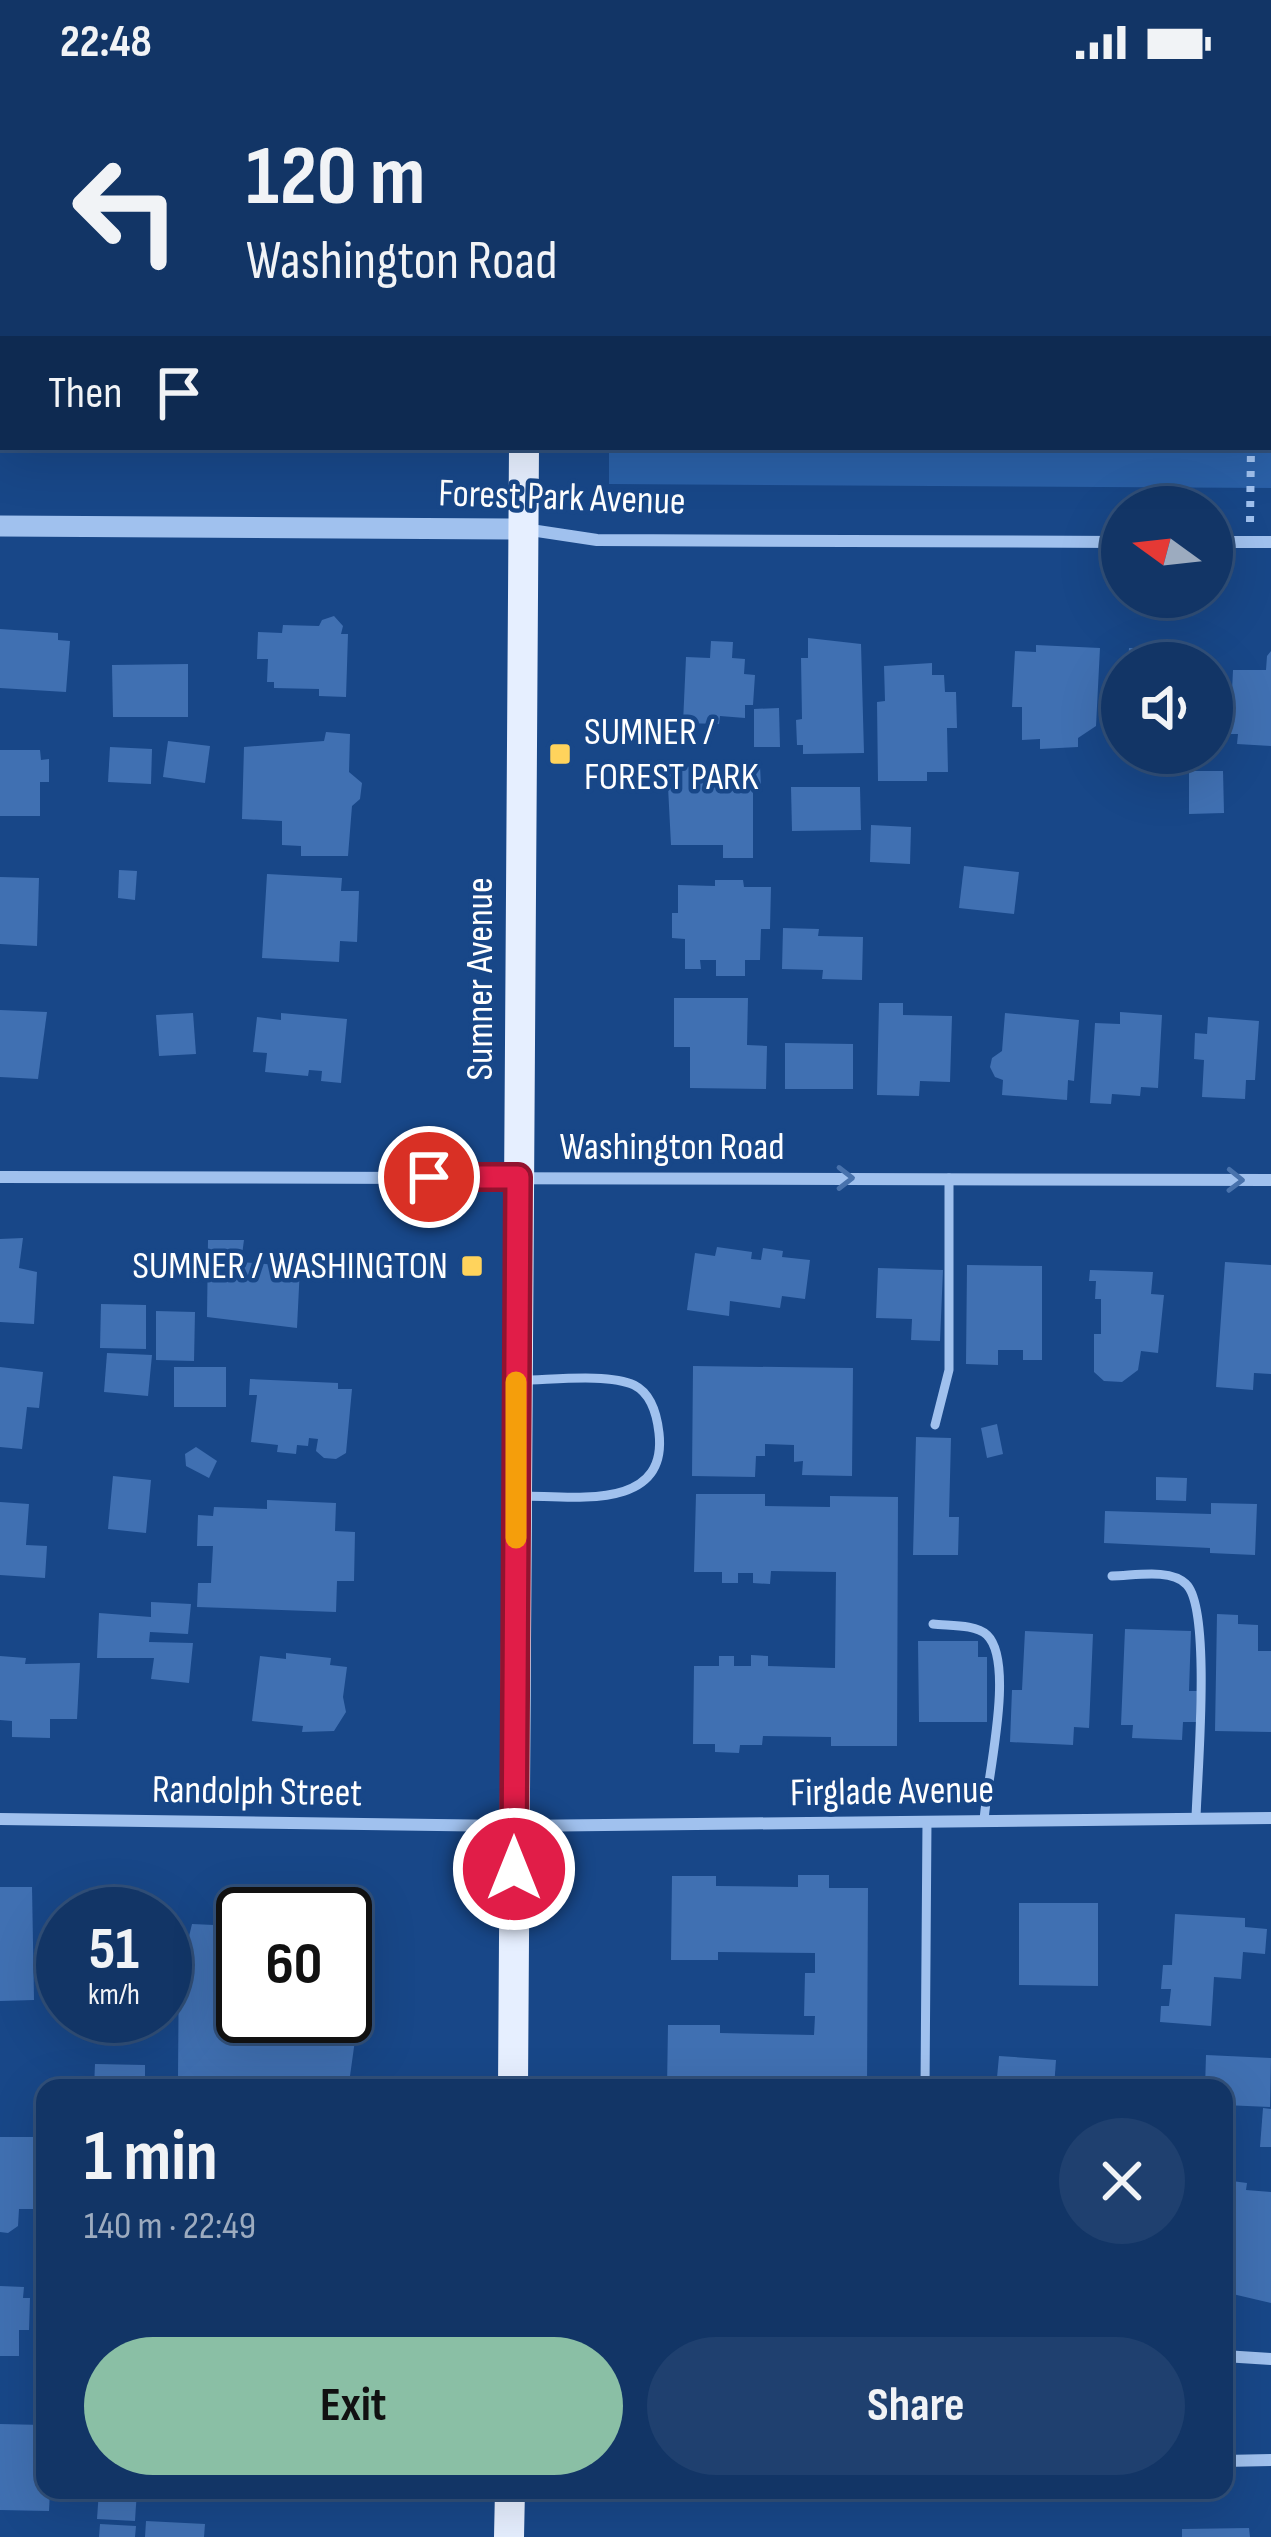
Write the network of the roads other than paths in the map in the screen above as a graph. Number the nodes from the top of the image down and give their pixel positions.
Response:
1 (524, 450) edge
2 (0, 526) edge
3 (523, 529) junction
4 (1101, 542) edge
5 (1233, 542) edge
6 (1271, 542) edge
7 (0, 1177) edge
8 (518, 1177) junction
9 (949, 1178) junction
10 (1271, 1180) edge
11 (516, 1380) junction
12 (935, 1425) dead end
13 (516, 1496) junction
14 (1112, 1576) dead end
15 (933, 1624) dead end
16 (1271, 1817) edge
17 (1196, 1818) junction
18 (0, 1819) edge
19 (927, 1821) junction
20 (984, 1821) junction
21 (514, 1826) junction
22 (512, 2079) edge
23 (925, 2079) edge
24 (1233, 2357) edge
25 (1271, 2359) edge
26 (1271, 2460) edge
27 (1233, 2461) edge
28 (510, 2499) edge
29 (509, 2537) edge

1 - 3 main road, Sumner Avenue
2 - 3 street, Forest Park Avenue
3 - 4 street, Forest Park Avenue
3 - 8 main road, Sumner Avenue
5 - 6 street
7 - 8 street, Washington Road
8 -> 9 street, Washington Road
8 - 11 main road, Sumner Avenue
9 -> 10 street, Washington Road
9 - 12 lane
11 - 13 main road, Sumner Avenue
11 - 13 lane
13 - 21 main road, Sumner Avenue
14 - 17 lane
15 - 20 lane
16 - 17 street, Firglade Avenue
17 - 20 street, Firglade Avenue
18 - 21 street, Randolph Street
19 - 20 street, Firglade Avenue
19 - 21 street, Firglade Avenue
19 - 23 lane
21 - 22 main road, Sumner Avenue
24 - 25 street
26 - 27 street
28 - 29 main road

